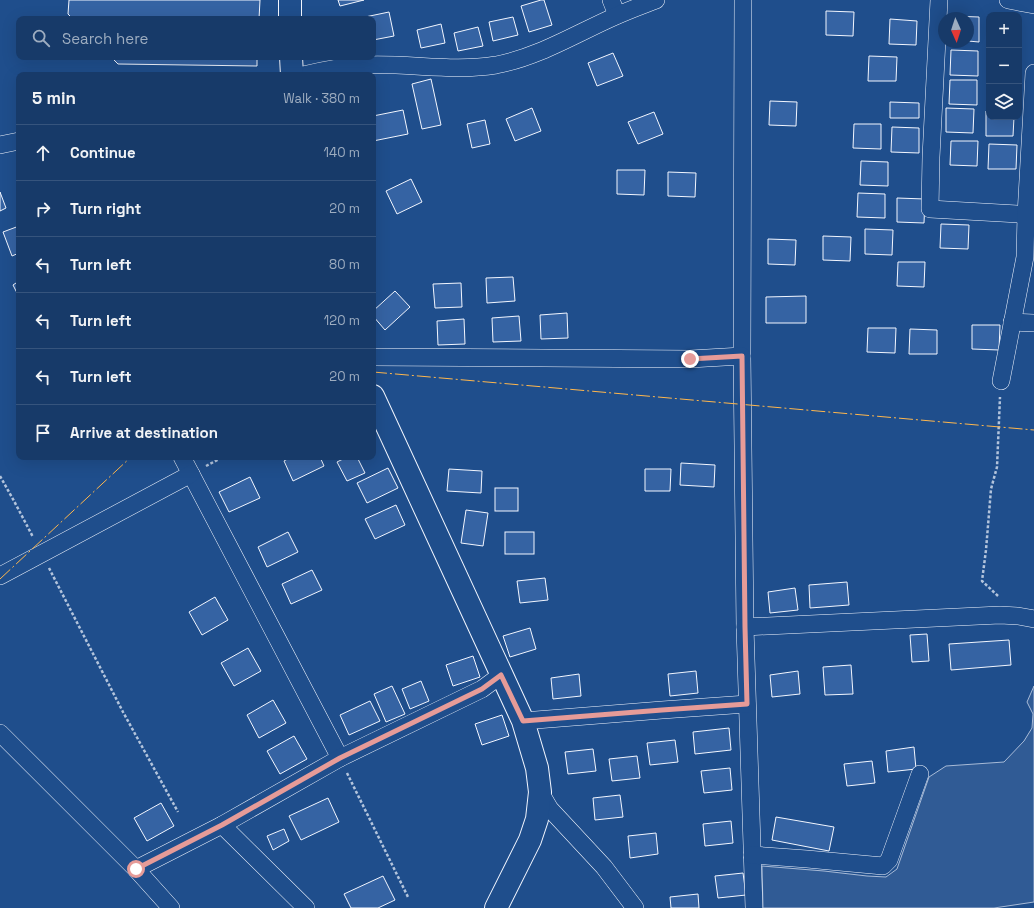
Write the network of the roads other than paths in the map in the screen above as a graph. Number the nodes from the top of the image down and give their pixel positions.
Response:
1 (290, 0) edge
2 (656, 0) edge
3 (743, 0) edge
4 (939, 0) edge
5 (1008, 0) edge
6 (1034, 5) edge
7 (614, 8) edge
8 (290, 16) edge
9 (291, 60) edge
10 (292, 72) edge
11 (316, 72) edge
12 (1034, 73) edge
13 (16, 142) edge
14 (0, 145) edge
15 (1030, 215) edge
16 (1012, 322) junction
17 (1034, 323) edge
18 (742, 356) junction
19 (376, 357) edge
20 (1001, 381) road end
21 (376, 403) edge
22 (184, 460) edge
23 (191, 474) junction
24 (0, 576) edge
25 (1026, 618) edge
26 (745, 627) junction
27 (501, 675) junction
28 (747, 704) junction
29 (523, 721) junction
30 (0, 733) edge
31 (340, 758) junction
32 (920, 774) dead end
33 (540, 792) junction
34 (222, 825) junction
35 (752, 855) junction
36 (136, 869) junction
37 (171, 908) edge
38 (306, 908) edge
39 (496, 908) edge
40 (635, 908) edge
41 (754, 908) edge

1 - 8 street
2 - 7 street
3 - 18 street
4 - 15 street
5 - 6 street
7 - 11 street
9 - 10 street
12 - 15 street
13 - 14 street
15 - 16 street
16 - 17 street
16 - 20 street
18 - 19 street
18 - 26 street
21 - 27 street
22 - 23 street
23 - 24 street
23 - 31 street
25 - 26 street
26 - 28 street
27 - 29 street
27 - 31 street
28 - 29 street
28 - 35 street
29 - 33 street
30 - 36 street
31 - 34 street
32 - 35 street
33 - 39 street
33 - 40 street
34 - 36 street
34 - 38 street
35 - 41 street
36 - 37 street

